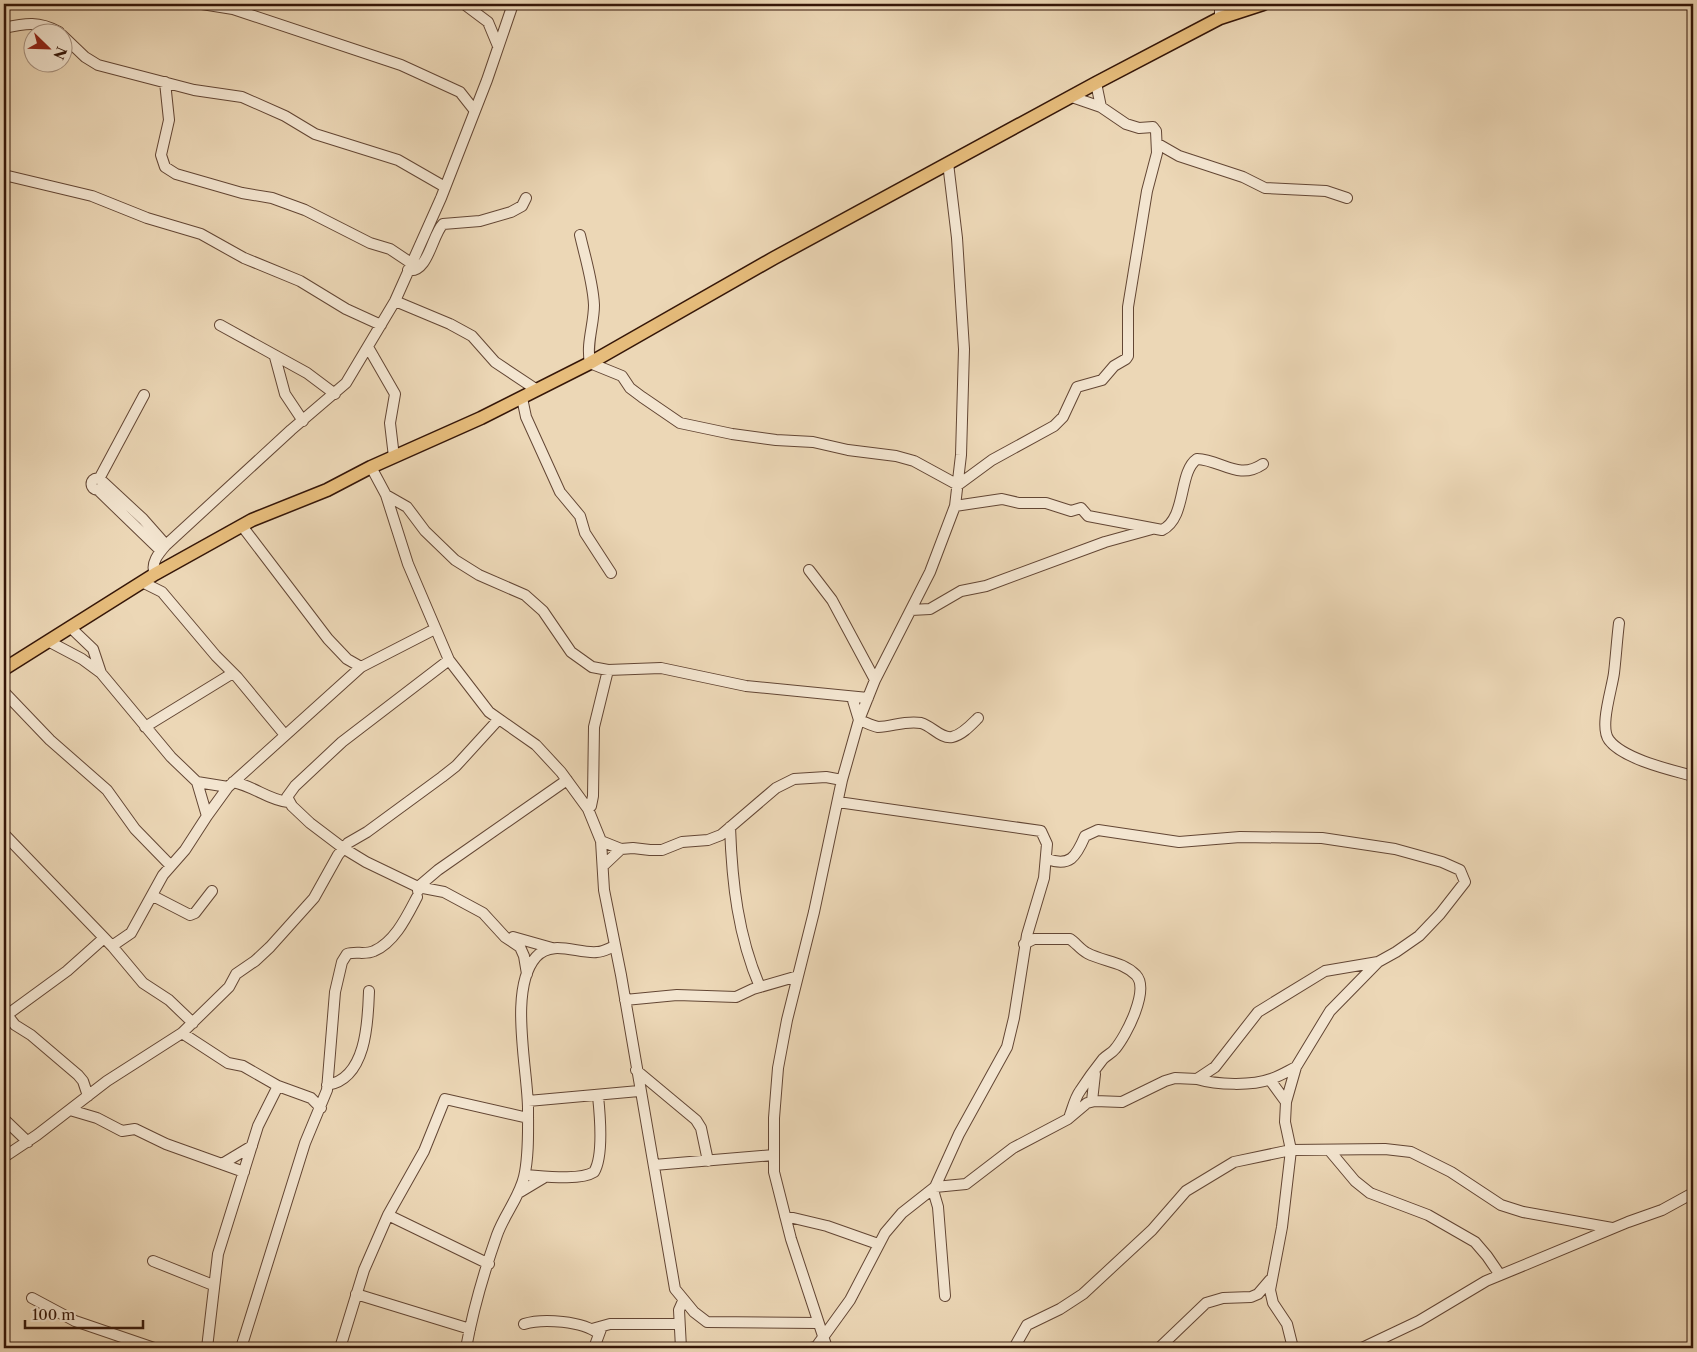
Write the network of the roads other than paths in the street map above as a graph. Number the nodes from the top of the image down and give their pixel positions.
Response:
1 (202, 4) edge
2 (464, 4) edge
3 (512, 4) edge
4 (1220, 4) edge
5 (1263, 4) edge
6 (1220, 18) junction
7 (22, 24) edge
8 (4, 28) edge
9 (72, 45) edge
10 (498, 46) junction
11 (165, 82) junction
12 (1096, 83) junction
13 (1072, 97) junction
14 (1101, 107) junction
15 (475, 111) junction
16 (1158, 144) junction
17 (948, 164) junction
18 (4, 175) edge
19 (445, 187) junction
20 (526, 198) dead end
21 (1347, 198) dead end
22 (580, 235) dead end
23 (410, 266) junction
24 (396, 301) junction
25 (220, 325) dead end
26 (381, 326) junction
27 (368, 347) junction
28 (275, 357) junction
29 (590, 363) junction
30 (537, 390) junction
31 (335, 394) junction
32 (144, 395) dead end
33 (522, 398) junction
34 (303, 420) junction
35 (394, 457) junction
36 (1263, 464) dead end
37 (372, 467) junction
38 (958, 485) junction
39 (386, 496) junction
40 (956, 506) junction
41 (242, 526) junction
42 (1153, 529) junction
43 (164, 548) junction
44 (809, 570) dead end
45 (157, 573) junction
46 (611, 573) dead end
47 (142, 582) junction
48 (162, 592) junction
49 (911, 610) junction
50 (1619, 623) dead end
51 (70, 627) junction
52 (435, 629) junction
53 (48, 641) junction
54 (449, 660) junction
55 (361, 667) junction
56 (4, 669) edge
57 (608, 670) junction
58 (101, 673) junction
59 (233, 673) junction
60 (875, 680) junction
61 (4, 692) edge
62 (852, 697) junction
63 (868, 698) junction
64 (978, 718) dead end
65 (498, 720) junction
66 (859, 720) junction
67 (145, 727) junction
68 (285, 735) junction
69 (1693, 776) edge
70 (567, 780) junction
71 (842, 780) junction
72 (197, 782) junction
73 (231, 785) junction
74 (288, 802) junction
75 (838, 802) junction
76 (588, 810) junction
77 (207, 816) junction
78 (730, 827) junction
79 (4, 834) edge
80 (601, 841) junction
81 (343, 848) junction
82 (622, 849) junction
83 (1047, 859) junction
84 (171, 866) junction
85 (603, 866) junction
86 (212, 891) dead end
87 (418, 892) junction
88 (153, 896) junction
89 (501, 932) junction
90 (104, 938) junction
91 (1028, 939) junction
92 (112, 946) junction
93 (615, 946) junction
94 (552, 948) junction
95 (1378, 962) junction
96 (527, 974) junction
97 (798, 976) junction
98 (760, 987) junction
99 (370, 991) dead end
100 (625, 1000) junction
101 (4, 1014) edge
102 (193, 1023) junction
103 (182, 1033) junction
104 (1296, 1067) junction
105 (636, 1070) junction
106 (1096, 1070) junction
107 (1197, 1079) junction
108 (1270, 1080) junction
109 (278, 1086) junction
110 (327, 1088) junction
111 (639, 1092) junction
112 (598, 1096) junction
113 (87, 1097) junction
114 (311, 1098) junction
115 (528, 1101) junction
116 (1092, 1102) junction
117 (1286, 1102) junction
118 (321, 1108) junction
119 (70, 1110) junction
120 (4, 1118) edge
121 (97, 1118) junction
122 (528, 1118) junction
123 (1070, 1118) junction
124 (28, 1142) junction
125 (252, 1146) junction
126 (1291, 1150) junction
127 (1329, 1150) junction
128 (774, 1156) junction
129 (4, 1158) edge
130 (708, 1161) junction
131 (222, 1164) junction
132 (654, 1165) junction
133 (244, 1172) junction
134 (525, 1175) junction
135 (546, 1177) junction
136 (934, 1189) junction
137 (520, 1192) junction
138 (1693, 1193) edge
139 (388, 1215) junction
140 (786, 1216) junction
141 (1612, 1228) junction
142 (878, 1244) junction
143 (153, 1260) dead end
144 (488, 1264) junction
145 (1500, 1275) junction
146 (1271, 1279) junction
147 (213, 1285) junction
148 (356, 1294) junction
149 (944, 1296) dead end
150 (32, 1298) dead end
151 (683, 1301) junction
152 (818, 1323) junction
153 (524, 1324) dead end
154 (679, 1324) junction
155 (470, 1329) junction
156 (595, 1331) junction
157 (825, 1344) edge
158 (154, 1348) edge
159 (207, 1348) edge
160 (241, 1348) edge
161 (340, 1348) edge
162 (466, 1348) edge
163 (594, 1348) edge
164 (681, 1348) edge
165 (811, 1348) edge
166 (1014, 1348) edge
167 (1159, 1348) edge
168 (1294, 1348) edge
169 (1362, 1348) edge

1 - 15 street
2 - 10 street
3 - 10 street
4 - 6 street
5 - 6 main road
6 - 12 main road
7 - 8 street
9 - 11 street
10 - 15 street
11 - 19 street
11 - 23 street
12 - 13 main road
12 - 14 street
13 - 14 street
13 - 17 main road
14 - 16 street
15 - 19 street
16 - 21 street
16 - 38 street
17 - 29 main road
17 - 38 street
18 - 26 street
19 - 23 street
20 - 23 street
22 - 29 street
23 - 24 street
24 - 26 street
24 - 30 street
25 - 28 street
26 - 27 street
27 - 31 street
27 - 35 street
28 - 31 street
28 - 34 street
29 - 30 main road
29 - 38 street
30 - 33 main road
31 - 34 street
32 - 43 street
33 - 35 main road
33 - 46 street
34 - 43 street
35 - 37 main road
36 - 42 street
37 - 39 street
37 - 41 main road
38 - 40 street
39 - 52 street
39 - 57 street
40 - 42 street
40 - 49 street
41 - 45 main road
41 - 55 street
42 - 49 street
43 - 45 street
44 - 60 street
45 - 47 main road
45 - 48 street
47 - 48 street
47 - 51 main road
48 - 59 street
49 - 60 street
50 - 69 street
51 - 53 main road
51 - 58 street
52 - 54 street
52 - 55 street
53 - 56 main road
53 - 58 street
54 - 65 street
54 - 74 street
55 - 68 street
57 - 62 street
57 - 76 street
58 - 67 street
59 - 67 street
59 - 68 street
60 - 63 street
61 - 84 street
62 - 63 street
62 - 66 street
63 - 66 street
64 - 66 street
65 - 70 street
65 - 81 street
66 - 71 street
67 - 72 street
68 - 73 street
70 - 76 street
70 - 87 street
71 - 75 street
71 - 78 street
72 - 73 street
72 - 77 street
73 - 74 street
73 - 77 street
74 - 81 street
75 - 83 street
75 - 97 street
76 - 80 street
77 - 84 street
78 - 82 street
78 - 98 street
79 - 90 street
80 - 82 street
80 - 85 street
81 - 87 street
81 - 102 street
82 - 85 street
83 - 91 street
83 - 95 street
84 - 88 street
85 - 93 street
86 - 88 street
87 - 89 street
87 - 110 street
88 - 92 street
89 - 94 street
89 - 96 street
90 - 92 street
90 - 101 street
91 - 106 street
91 - 136 street
92 - 102 street
93 - 94 street
93 - 100 street
94 - 96 street
95 - 104 street
95 - 107 street
96 - 115 street
97 - 98 street
97 - 128 street
98 - 100 street
99 - 110 street
100 - 105 street
101 - 113 street
102 - 103 street
103 - 109 street
103 - 113 street
104 - 108 street
104 - 117 street
105 - 111 street
105 - 130 street
106 - 116 street
106 - 123 street
107 - 108 street
107 - 116 street
108 - 117 street
109 - 114 street
109 - 125 street
110 - 114 street
110 - 118 street
111 - 112 street
111 - 132 street
112 - 115 street
112 - 135 street
113 - 119 street
113 - 121 street
114 - 118 street
115 - 122 street
116 - 123 street
117 - 126 street
118 - 160 street
119 - 121 street
119 - 124 street
120 - 124 street
121 - 131 street
122 - 134 street
122 - 139 street
123 - 136 street
124 - 129 street
125 - 131 street
125 - 133 street
126 - 127 street
126 - 146 street
126 - 166 street
127 - 141 street
127 - 145 street
128 - 130 street
128 - 140 street
130 - 132 street
131 - 133 street
132 - 151 street
133 - 147 street
134 - 135 street
134 - 137 street
135 - 137 street
136 - 142 street
136 - 149 street
137 - 144 street
138 - 141 street
139 - 144 street
139 - 148 street
140 - 142 street
140 - 152 street
141 - 145 street
142 - 157 street
143 - 147 street
144 - 155 street
145 - 169 street
146 - 167 street
146 - 168 street
147 - 159 street
148 - 155 street
148 - 161 street
150 - 158 street
151 - 152 street
151 - 154 street
152 - 157 street
153 - 156 street
154 - 156 street
154 - 164 street
155 - 162 street
156 - 163 street
157 - 165 street

